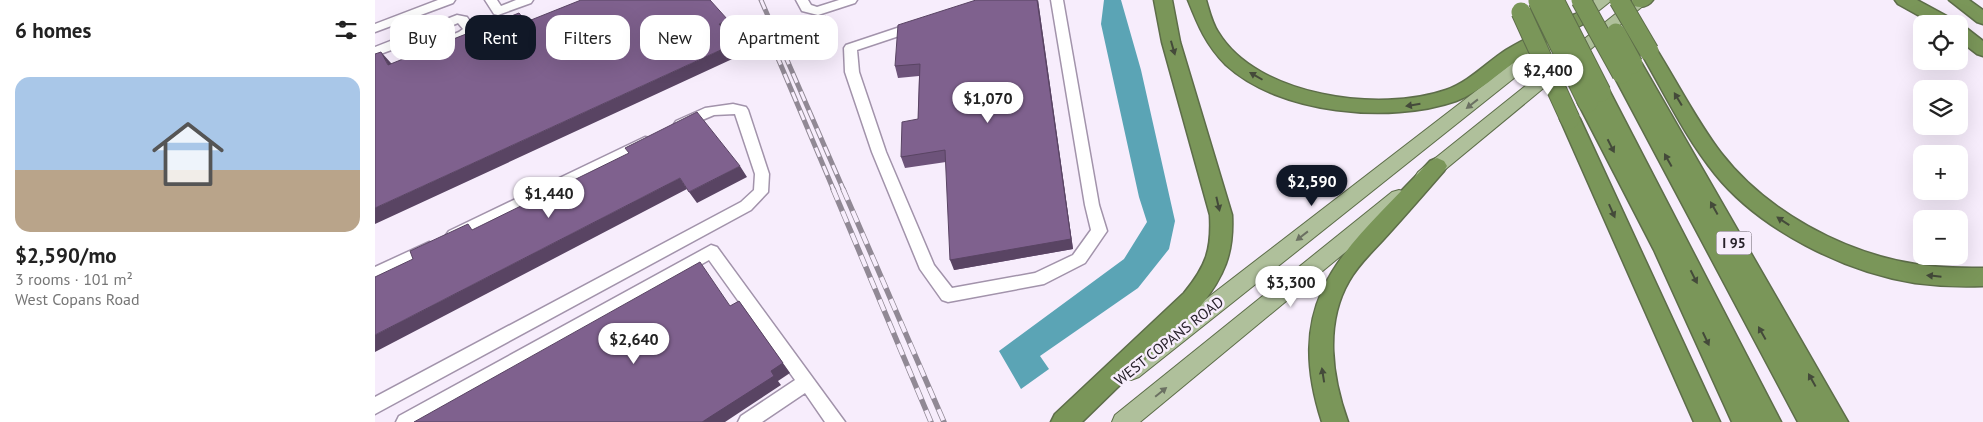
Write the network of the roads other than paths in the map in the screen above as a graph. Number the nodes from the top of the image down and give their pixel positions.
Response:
1 (449, 0) edge
2 (491, 0) edge
3 (527, 0) edge
4 (802, 0) edge
5 (851, 0) edge
6 (1057, 0) edge
7 (1163, 0) edge
8 (1197, 0) edge
9 (1543, 0) edge
10 (1581, 0) edge
11 (1597, 0) edge
12 (1604, 0) edge
13 (1619, 0) edge
14 (1904, 0) edge
15 (1958, 0) edge
16 (1978, 0) edge
17 (1642, 1) edge
18 (1983, 5) edge
19 (1518, 6) edge
20 (1932, 15) edge
21 (1983, 18) edge
22 (1579, 19) junction
23 (931, 21) edge
24 (375, 28) edge
25 (1968, 38) edge
26 (390, 46) edge
27 (1983, 50) edge
28 (375, 52) edge
29 (1635, 63) junction
30 (1595, 98) junction
31 (1437, 166) junction
32 (375, 274) edge
33 (1983, 277) edge
34 (1672, 345) junction
35 (807, 382) junction
36 (375, 406) edge
37 (757, 419) edge
38 (405, 422) edge
39 (836, 422) edge
40 (1065, 422) edge
41 (1123, 422) edge
42 (1335, 422) edge
43 (1690, 422) edge
44 (1707, 422) edge
45 (1745, 422) edge
46 (1767, 422) edge
47 (1811, 422) edge
48 (1835, 422) edge

1 - 24 lane
2 - 3 lane
4 - 5 lane
6 - 23 lane
7 -> 40 highway
22 -> 8 highway
9 - 30 highway, bridge
10 - 29 highway, bridge
11 - 29 highway, I 95, bridge
12 - 22 main road, WEST COPANS ROAD
13 - 29 highway, bridge
14 - 20 highway
15 - 21 highway
16 - 18 highway
17 - 31 main road
19 -> 34 highway, bridge
22 -> 40 main road, WEST COPANS ROAD
25 - 27 highway
26 - 28 lane
33 -> 29 highway
47 -> 29 highway
48 -> 29 highway, I 95
30 -> 45 highway
30 -> 46 highway
41 -> 31 main road
42 -> 31 highway
32 - 36 lane
34 - 43 highway
34 - 44 highway
35 - 37 lane
35 - 38 lane
35 - 39 lane

